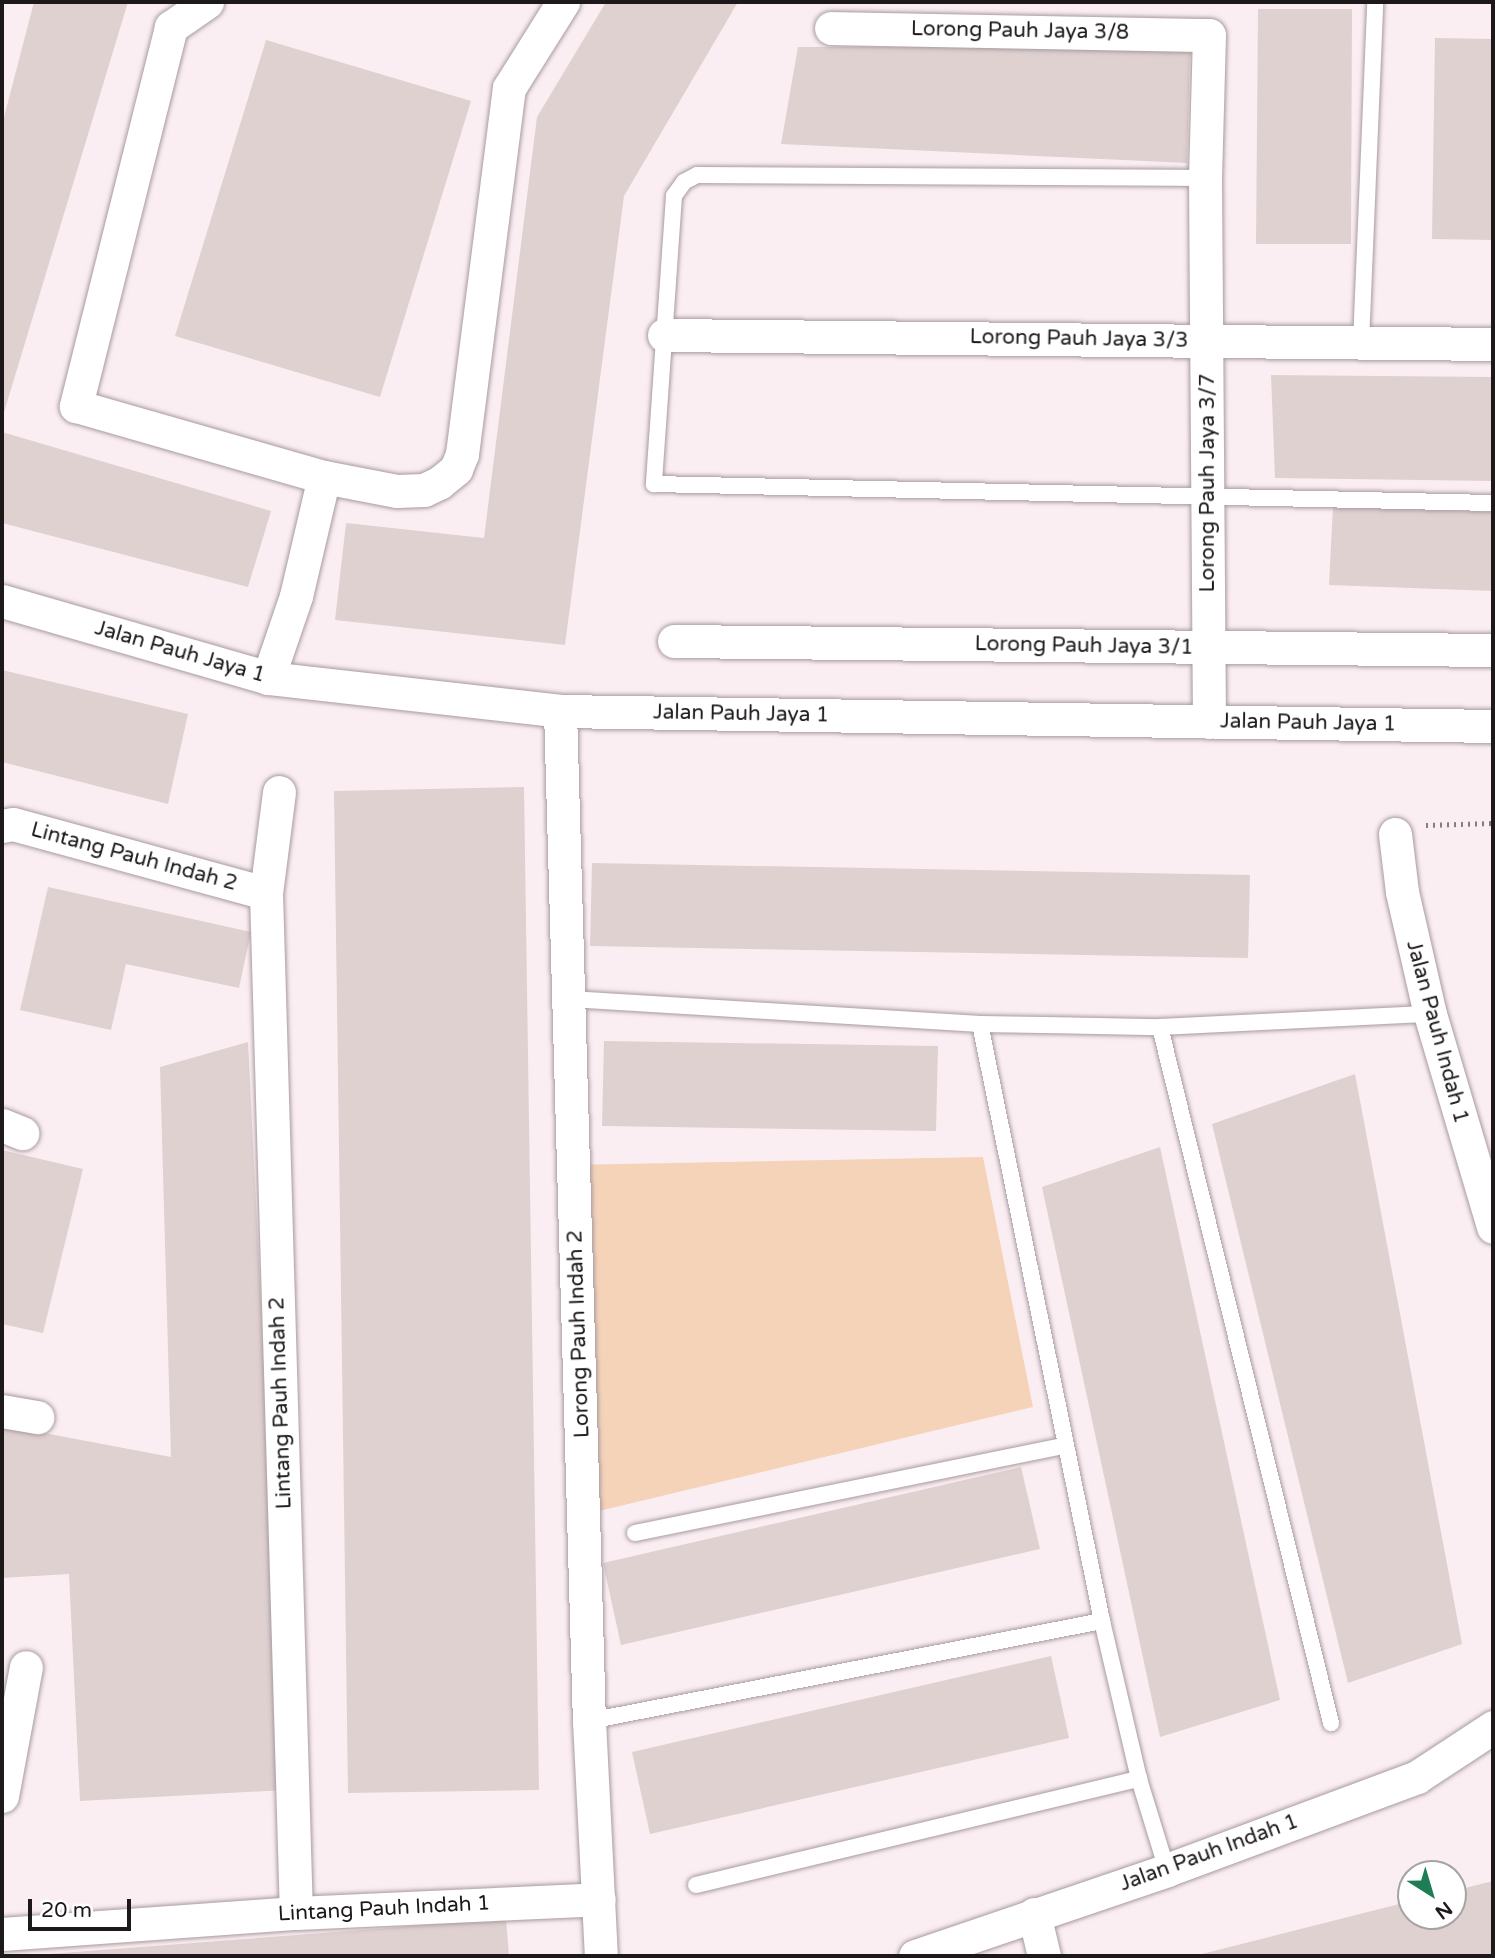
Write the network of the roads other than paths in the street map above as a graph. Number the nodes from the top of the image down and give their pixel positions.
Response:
1 (207, 2) edge
2 (563, 2) edge
3 (1376, 2) edge
4 (831, 28) dead end
5 (1209, 34) joint
6 (1205, 178) junction
7 (664, 335) junction
8 (1207, 341) junction
9 (1361, 343) junction
10 (1493, 344) edge
11 (324, 477) junction
12 (1208, 498) junction
13 (1493, 503) edge
14 (2, 601) edge
15 (674, 641) dead end
16 (1209, 647) junction
17 (1493, 650) edge
18 (268, 678) junction
19 (560, 711) junction
20 (1209, 722) junction
21 (1493, 726) edge
22 (279, 792) dead end
23 (2, 826) edge
24 (1395, 834) road end
25 (266, 893) junction
26 (570, 999) junction
27 (1430, 1014) junction
28 (980, 1024) junction
29 (1160, 1027) junction
30 (1493, 1227) edge
31 (2, 1411) edge
32 (37, 1417) dead end
33 (1064, 1446) junction
34 (635, 1533) dead end
35 (1102, 1621) junction
36 (26, 1667) dead end
37 (589, 1721) junction
38 (1331, 1723) dead end
39 (1493, 1727) edge
40 (1139, 1779) junction
41 (2, 1796) edge
42 (1167, 1870) junction
43 (696, 1885) dead end
44 (599, 1899) junction
45 (296, 1913) junction
46 (1034, 1914) junction
47 (2, 1934) edge
48 (601, 1956) edge
49 (915, 1956) edge
50 (1044, 1956) edge

1 - 11 street
2 - 11 street
3 - 9 lane
4 - 5 street, Lorong Pauh Jaya 3/8
5 - 6 street, Lorong Pauh Jaya 3/7
6 - 7 lane
6 - 8 street, Lorong Pauh Jaya 3/7
7 - 8 street, Lorong Pauh Jaya 3/3
7 - 12 lane
8 - 9 street, Lorong Pauh Jaya 3/3
8 - 12 street, Lorong Pauh Jaya 3/7
9 - 10 street, Lorong Pauh Jaya 3/3
11 - 18 street
12 - 13 lane
12 - 16 street, Lorong Pauh Jaya 3/7
14 - 18 street, Jalan Pauh Jaya 1
15 - 16 street, Lorong Pauh Jaya 3/1
16 - 17 street, Lorong Pauh Jaya 3/1
16 - 20 street, Lorong Pauh Jaya 3/7
18 - 19 street, Jalan Pauh Jaya 1
19 - 20 street, Jalan Pauh Jaya 1
19 - 26 street, Lorong Pauh Indah 2
20 - 21 street, Jalan Pauh Jaya 1
22 - 25 street, Lintang Pauh Indah 2
23 - 25 street, Lintang Pauh Indah 2
24 - 27 street, Jalan Pauh Indah 1
25 - 45 street, Lintang Pauh Indah 2
26 - 28 lane
26 - 37 street, Lorong Pauh Indah 2
27 - 29 lane
27 - 30 street, Jalan Pauh Indah 1
28 - 29 lane
28 - 33 lane
29 - 38 lane
31 - 32 street
33 - 34 lane
33 - 35 lane
35 - 37 lane
35 - 40 lane
36 - 41 street
37 - 44 street, Lorong Pauh Indah 2
39 - 42 street, Jalan Pauh Indah 1
40 - 42 lane
40 - 43 lane
42 - 46 street, Jalan Pauh Indah 1
44 - 45 street, Lintang Pauh Indah 1
44 - 48 street, Lorong Pauh Indah 2
45 - 47 street, Lintang Pauh Indah 1
46 - 49 street, Jalan Pauh Indah 1
46 - 50 street

